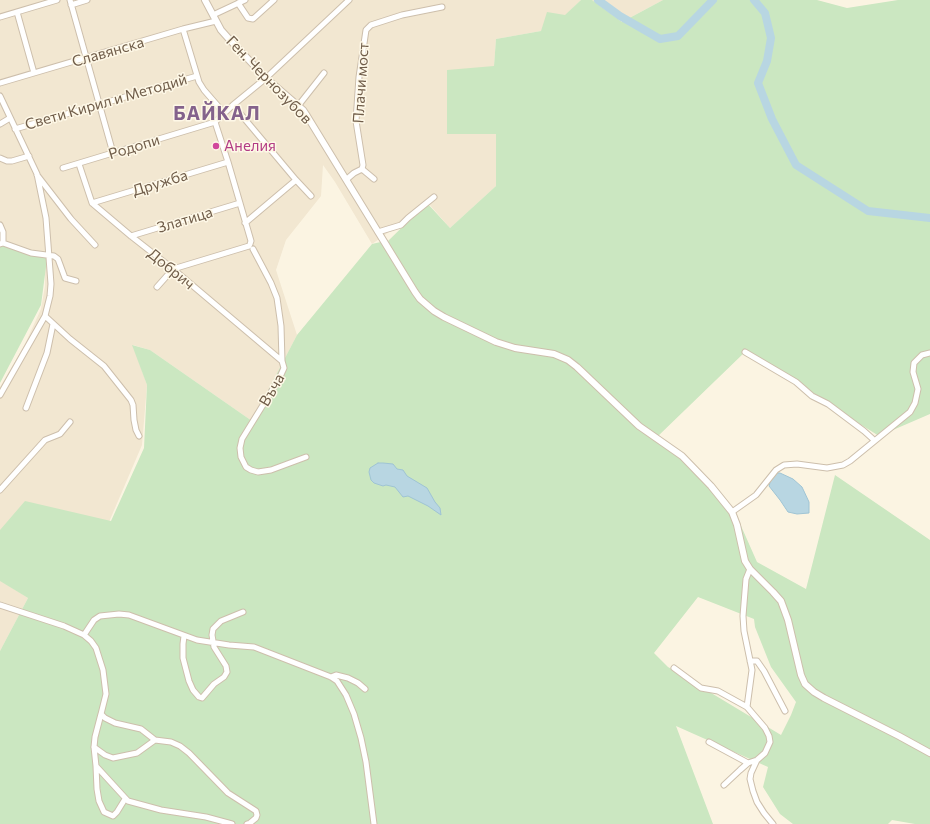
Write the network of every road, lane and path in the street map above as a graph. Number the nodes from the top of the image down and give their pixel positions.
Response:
1 (57, 0) edge
2 (87, 0) edge
3 (205, 0) edge
4 (244, 0) edge
5 (274, 0) edge
6 (349, 0) edge
7 (70, 2) edge
8 (238, 3) junction
9 (442, 7) dead end
10 (17, 12) junction
11 (213, 15) junction
12 (0, 17) edge
13 (216, 21) junction
14 (183, 29) junction
15 (86, 58) junction
16 (34, 73) junction
17 (324, 73) dead end
18 (197, 76) junction
19 (266, 78) junction
20 (0, 83) edge
21 (0, 96) edge
22 (99, 105) junction
23 (233, 105) junction
24 (298, 106) junction
25 (224, 113) junction
26 (10, 118) junction
27 (215, 122) junction
28 (0, 124) edge
29 (15, 129) junction
30 (113, 153) junction
31 (29, 156) junction
32 (0, 158) edge
33 (228, 162) junction
34 (79, 164) junction
35 (63, 168) dead end
36 (362, 169) junction
37 (37, 174) junction
38 (347, 179) junction
39 (374, 179) dead end
40 (296, 180) junction
41 (311, 196) dead end
42 (434, 197) dead end
43 (92, 203) junction
44 (240, 203) junction
45 (245, 223) junction
46 (0, 225) edge
47 (378, 232) junction
48 (131, 236) junction
49 (1, 243) edge
50 (95, 245) dead end
51 (252, 246) junction
52 (49, 254) junction
53 (173, 269) junction
54 (76, 281) dead end
55 (157, 287) dead end
56 (45, 316) junction
57 (53, 324) junction
58 (745, 352) dead end
59 (930, 353) edge
60 (282, 361) junction
61 (0, 395) edge
62 (26, 408) dead end
63 (70, 422) dead end
64 (139, 436) dead end
65 (874, 440) junction
66 (306, 457) dead end
67 (0, 490) edge
68 (732, 512) junction
69 (750, 570) junction
70 (0, 605) edge
71 (243, 612) dead end
72 (84, 635) junction
73 (184, 636) junction
74 (213, 642) junction
75 (750, 661) junction
76 (674, 668) dead end
77 (331, 677) junction
78 (365, 689) dead end
79 (747, 707) junction
80 (785, 711) dead end
81 (102, 714) junction
82 (155, 740) junction
83 (709, 742) dead end
84 (94, 747) junction
85 (930, 753) edge
86 (757, 760) junction
87 (748, 764) junction
88 (96, 766) junction
89 (724, 785) dead end
90 (125, 799) junction
91 (232, 824) edge
92 (247, 824) edge
93 (374, 824) edge
94 (773, 824) edge

1 - 10 street
2 - 7 street
3 - 11 street, Ген. Чернозубов
4 - 8 street
5 - 8 street
6 - 19 street, Родопи
7 - 15 street
8 - 11 street
9 - 36 street, Плачи мост
10 - 12 street
10 - 16 street
11 - 13 street, Ген. Чернозубов
13 - 14 street, Славянска
13 - 19 street, Ген. Чернозубов
14 - 15 street, Славянска
14 - 18 street
15 - 16 street, Славянска
15 - 22 street
16 - 20 street, Славянска
17 - 24 street
18 - 22 street, Свети Кирил и Методий
18 - 25 street
19 - 23 street, Родопи
19 - 24 street, Ген. Чернозубов
21 - 26 street
22 - 29 street, Свети Кирил и Методий
22 - 30 street
23 - 25 street, Родопи
23 - 40 street
24 - 38 street, Ген. Чернозубов
25 - 27 street, Родопи
26 - 28 street
26 - 29 street
27 - 30 street, Родопи
27 - 33 street, Въча
29 - 31 street
30 - 34 street, Родопи
31 - 32 street
31 - 37 street
33 - 43 street, Дружба
33 - 44 street, Въча
34 - 35 street, Родопи
34 - 43 street
36 - 38 street
36 - 39 street
37 - 50 street
37 - 52 street
38 - 47 street, Ген. Чернозубов
40 - 41 street
40 - 45 street
42 - 47 street
43 - 48 street, Добрич
44 - 45 street, Въча
44 - 48 street, Златица
45 - 51 street, Въча
46 - 49 street
47 - 68 street, Ген. Чернозубов
48 - 53 street, Добрич
49 - 52 street
51 - 53 street
51 - 60 street, Въча
52 - 54 street
52 - 56 street
53 - 55 street
53 - 60 street, Добрич
56 - 57 street
56 - 61 street
57 - 62 street
57 - 64 street
58 - 65 street
59 - 65 street
60 - 66 street, Въча
63 - 67 street
65 - 68 street
68 - 69 street
69 - 75 street
69 - 85 street
70 - 72 street
71 - 74 street
72 - 73 street
72 - 81 street
73 - 74 street
73 - 74 street
74 - 77 street
75 - 79 street
75 - 80 street
76 - 79 street
77 - 78 street
77 - 93 street
79 - 86 street
81 - 82 street
81 - 84 street
82 - 84 street
82 - 92 street
83 - 87 street
84 - 88 street
86 - 87 street
86 - 94 street
87 - 89 street
88 - 90 street
88 - 90 street
90 - 91 street

